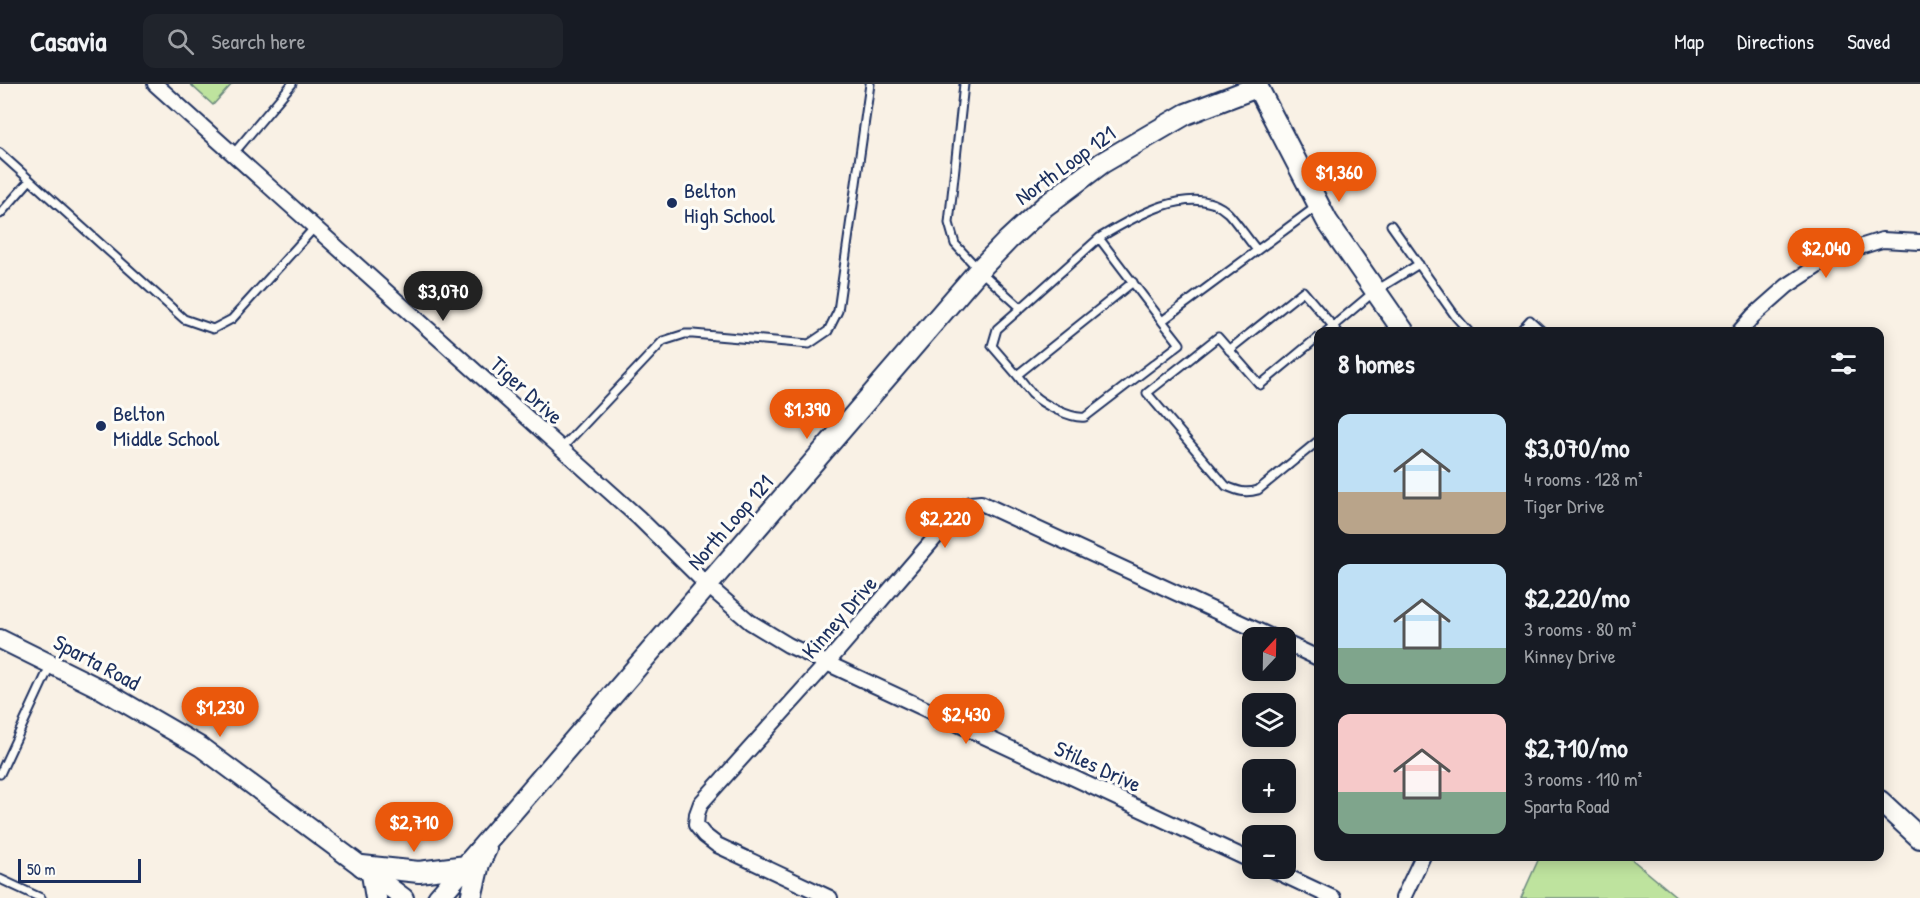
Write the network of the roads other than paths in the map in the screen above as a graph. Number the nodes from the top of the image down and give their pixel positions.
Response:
1 (155, 84) edge
2 (292, 84) edge
3 (870, 84) edge
4 (964, 84) edge
5 (1258, 85) edge
6 (0, 153) edge
7 (234, 153) junction
8 (30, 180) junction
9 (1318, 205) junction
10 (0, 214) edge
11 (1391, 225) dead end
12 (315, 227) junction
13 (1099, 238) junction
14 (1920, 242) edge
15 (1257, 250) junction
16 (1419, 264) junction
17 (979, 270) junction
18 (1133, 282) junction
19 (1375, 291) junction
20 (1021, 308) junction
21 (1162, 321) junction
22 (1335, 327) edge
23 (1337, 327) edge
24 (1400, 327) edge
25 (1465, 327) edge
26 (1524, 327) edge
27 (1538, 327) edge
28 (1743, 327) edge
29 (1314, 340) edge
30 (1229, 350) junction
31 (1017, 375) junction
32 (1314, 444) edge
33 (561, 449) junction
34 (707, 585) junction
35 (1251, 627) edge
36 (0, 639) edge
37 (1296, 648) edge
38 (1314, 656) edge
39 (827, 663) junction
40 (51, 664) junction
41 (0, 774) edge
42 (1884, 805) edge
43 (491, 837) junction
44 (1920, 838) edge
45 (1242, 856) edge
46 (1421, 861) edge
47 (466, 866) junction
48 (367, 870) junction
49 (0, 879) edge
50 (1292, 879) edge
51 (41, 898) edge
52 (376, 898) edge
53 (404, 898) edge
54 (438, 898) edge
55 (471, 898) edge
56 (830, 898) edge
57 (1333, 898) edge
58 (1403, 898) edge

1 - 7 street, Tiger Drive
2 - 7 lane
3 - 33 lane
4 - 17 lane
5 - 9 main road
5 - 17 main road, North Loop 121
6 - 8 lane
7 - 12 street, Tiger Drive
8 - 10 lane
8 - 12 lane
9 - 15 lane
9 - 19 main road
11 - 16 lane
12 - 33 street, Tiger Drive
13 - 15 lane
13 - 18 lane
13 - 20 lane
14 - 28 street
15 - 21 lane
16 - 19 lane
16 - 25 lane
17 - 20 lane
17 - 34 main road, North Loop 121
18 - 21 lane
18 - 31 lane
19 - 23 lane
19 - 24 main road
20 - 31 lane
21 - 31 lane
22 - 30 lane
26 - 27 lane
29 - 30 lane
30 - 32 lane
33 - 34 street, Tiger Drive
34 - 39 street, Stiles Drive
34 - 43 main road, North Loop 121
35 - 39 street, Kinney Drive
36 - 40 street, Sparta Road
37 - 38 street
39 - 45 street, Stiles Drive
39 - 56 street, Kinney Drive
40 - 41 lane
40 - 48 street, Sparta Road
42 - 44 main road
43 - 47 main road, North Loop 121
43 - 55 main road
46 - 58 street
47 - 48 main road
47 - 54 main road, North Loop 121
48 - 52 main road
48 - 53 street, Sparta Road
49 - 51 lane
50 - 57 street

